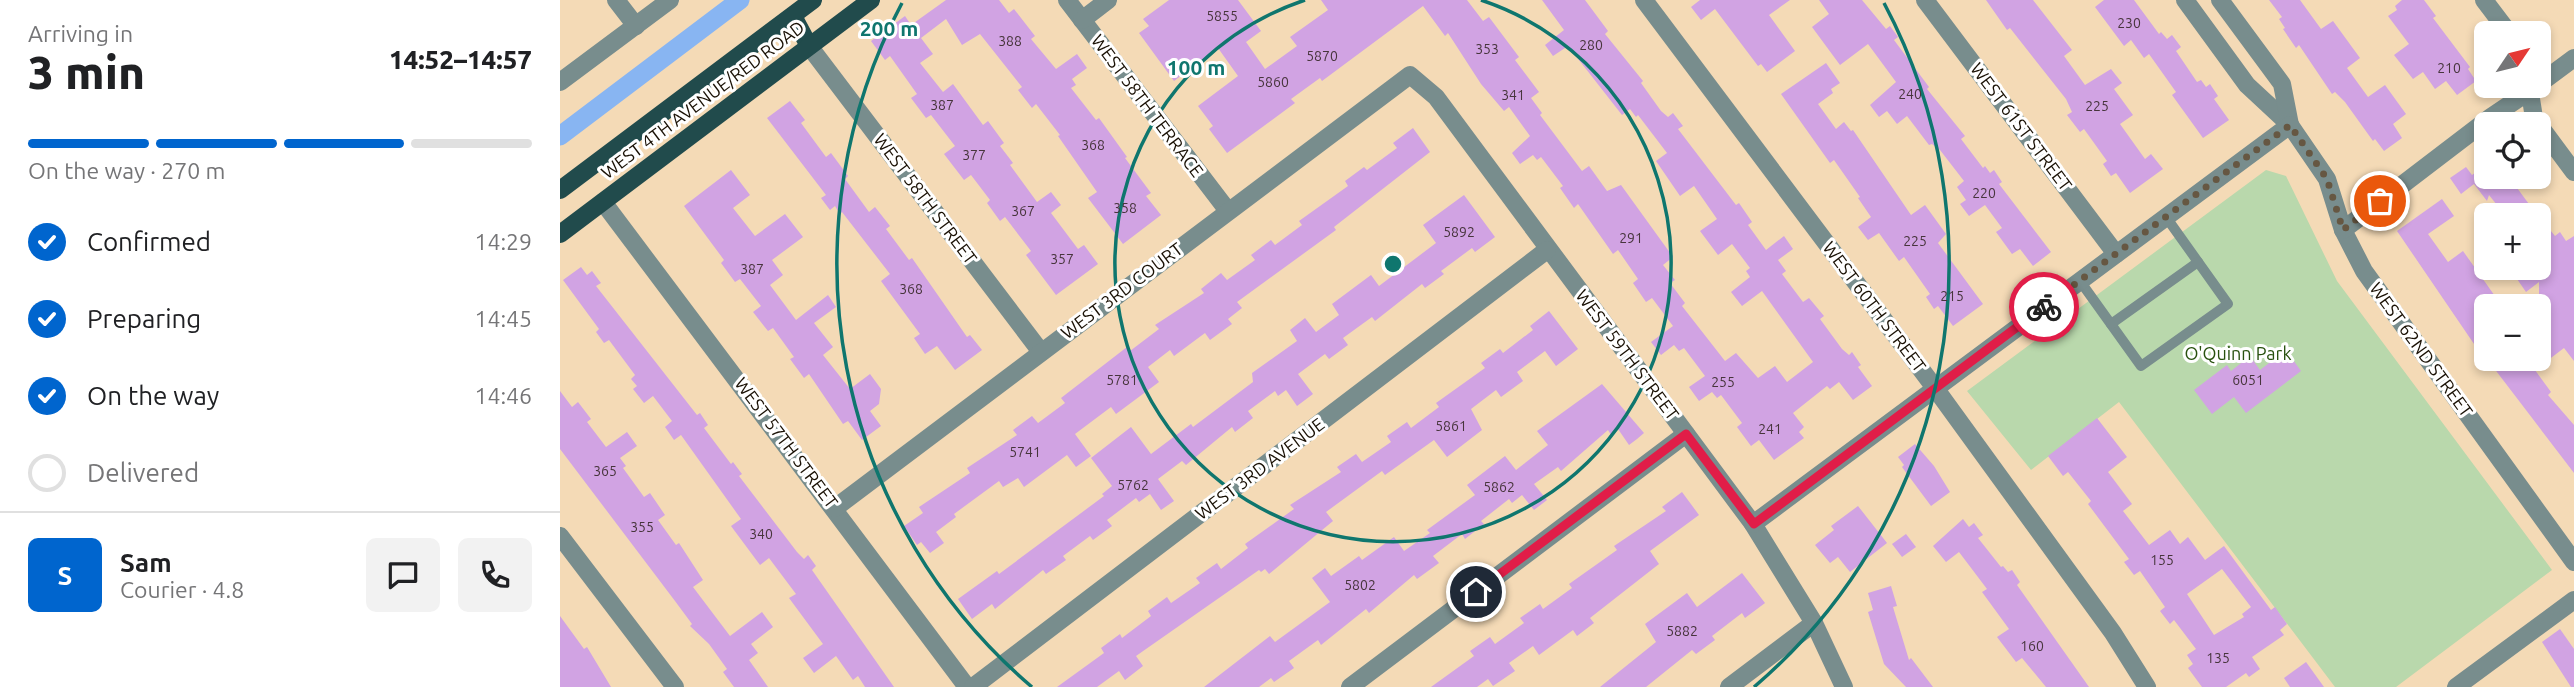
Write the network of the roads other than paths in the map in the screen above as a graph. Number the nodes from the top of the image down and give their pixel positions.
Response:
1 (617, 0) edge
2 (670, 0) edge
3 (813, 0) edge
4 (871, 0) edge
5 (1067, 0) edge
6 (1108, 0) edge
7 (1644, 0) edge
8 (1925, 0) edge
9 (2185, 0) edge
10 (2220, 0) edge
11 (2484, 0) edge
12 (793, 16) junction
13 (1082, 20) junction
14 (2500, 21) edge
15 (636, 26) junction
16 (809, 46) junction
17 (2574, 58) edge
18 (2552, 74) edge
19 (1410, 75) joint
20 (560, 82) edge
21 (2518, 98) edge
22 (2290, 125) junction
23 (2551, 141) edge
24 (2574, 172) edge
25 (560, 190) edge
26 (603, 202) junction
27 (1228, 211) junction
28 (2166, 217) junction
29 (2343, 230) junction
30 (560, 234) edge
31 (1548, 250) junction
32 (2116, 254) junction
33 (2198, 262) junction
34 (2080, 281) junction
35 (2111, 324) junction
36 (1041, 352) junction
37 (1935, 388) junction
38 (1686, 434) junction
39 (835, 508) junction
40 (1754, 524) junction
41 (560, 537) edge
42 (2574, 562) edge
43 (2574, 600) edge
44 (1814, 623) junction
45 (675, 687) edge
46 (967, 687) edge
47 (973, 687) edge
48 (1350, 687) edge
49 (1729, 687) edge
50 (1844, 687) edge
51 (2147, 687) edge
52 (2456, 687) edge

1 - 15 street
2 - 15 street
3 - 12 main road, WEST 4TH AVENUE/RED ROAD
4 - 16 main road, WEST 4TH AVENUE/RED ROAD
5 - 13 street, WEST 58TH TERRACE
6 - 13 street
7 - 37 street, WEST 60TH STREET
8 - 32 street, WEST 61ST STREET
9 - 22 street, WEST 62ND STREET
10 - 22 street, WEST 62ND STREET
11 - 14 street
12 - 16 main road
12 - 25 main road, WEST 4TH AVENUE/RED ROAD
13 - 27 street, WEST 58TH TERRACE
15 - 20 street
16 - 26 main road, WEST 4TH AVENUE/RED ROAD
16 - 36 street, WEST 58TH STREET
17 - 18 street
19 - 27 street, WEST 3RD COURT
19 - 31 street, WEST 59TH STREET
21 - 29 street
22 - 28 street
22 - 29 street, WEST 62ND STREET
23 - 24 street
26 - 30 main road, WEST 4TH AVENUE/RED ROAD
26 - 39 street, WEST 57TH STREET
27 - 36 street, WEST 3RD COURT
28 - 32 street
28 - 33 lane
29 - 42 street, WEST 62ND STREET
31 - 38 street, WEST 59TH STREET
31 - 47 street, WEST 3RD AVENUE
32 - 34 street
33 - 35 lane
33 - 35 lane
34 - 35 lane
34 - 37 street
36 - 39 street, WEST 3RD COURT
37 - 40 street
37 - 51 street, WEST 60TH STREET
38 - 40 street, WEST 59TH STREET
38 - 48 street
39 - 46 street, WEST 57TH STREET
40 - 44 street, WEST 59TH STREET
41 - 45 street
43 - 52 street
44 - 49 street
44 - 50 street, WEST 59TH STREET

